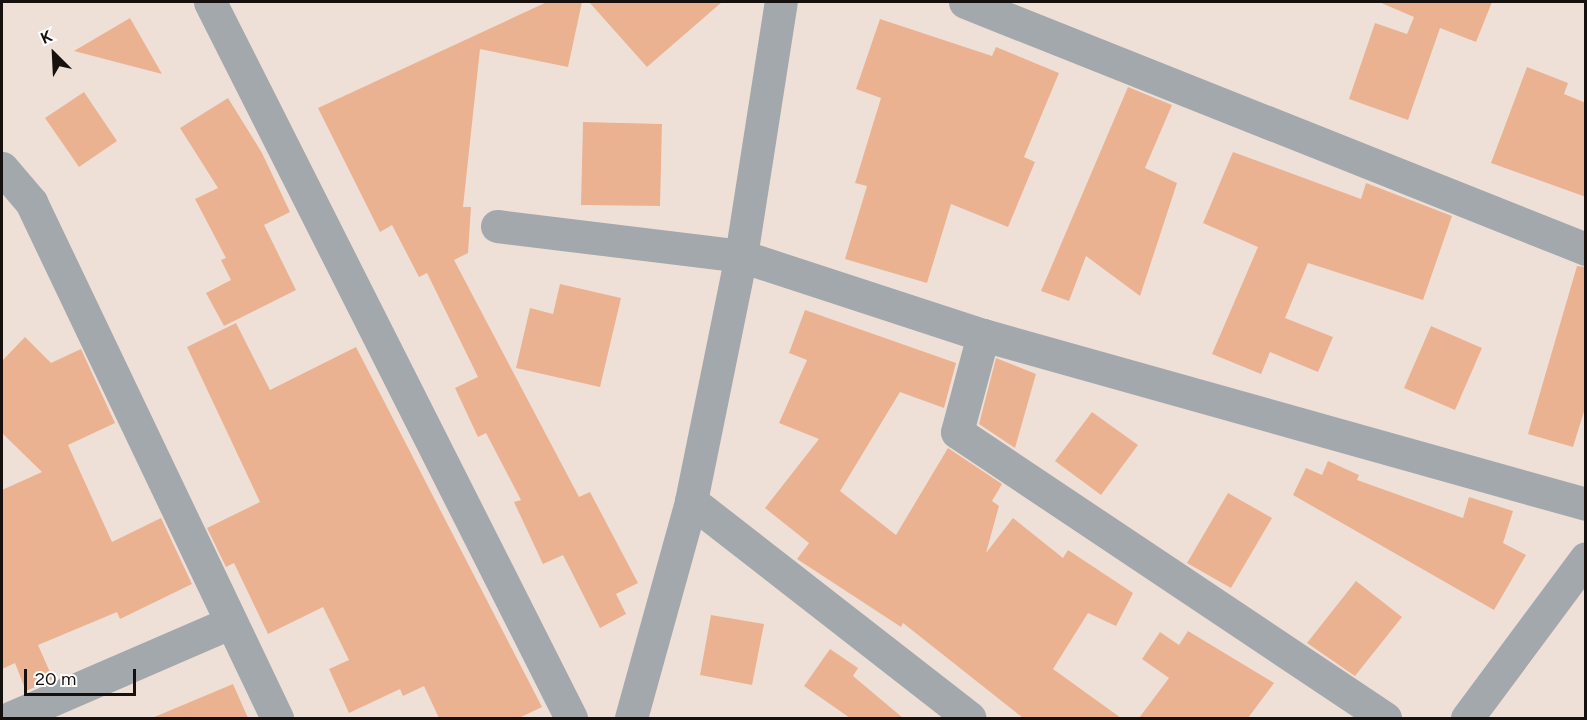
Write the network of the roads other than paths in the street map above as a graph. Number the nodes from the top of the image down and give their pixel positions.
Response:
1 (210, 2) edge
2 (781, 2) edge
3 (965, 2) edge
4 (2, 168) edge
5 (497, 226) dead end
6 (1586, 249) edge
7 (741, 256) junction
8 (983, 335) junction
9 (691, 501) junction
10 (1586, 504) edge
11 (1586, 558) edge
12 (230, 623) junction
13 (10, 718) edge
14 (277, 718) edge
15 (571, 718) edge
16 (631, 718) edge
17 (970, 718) edge
18 (1385, 718) edge
19 (1467, 718) edge

1 - 15 street
2 - 7 street
3 - 6 street
4 - 12 street
5 - 7 street
7 - 8 street
7 - 9 street
8 - 10 street
8 - 18 street
9 - 16 street
9 - 17 street
11 - 19 street
12 - 13 street
12 - 14 street

